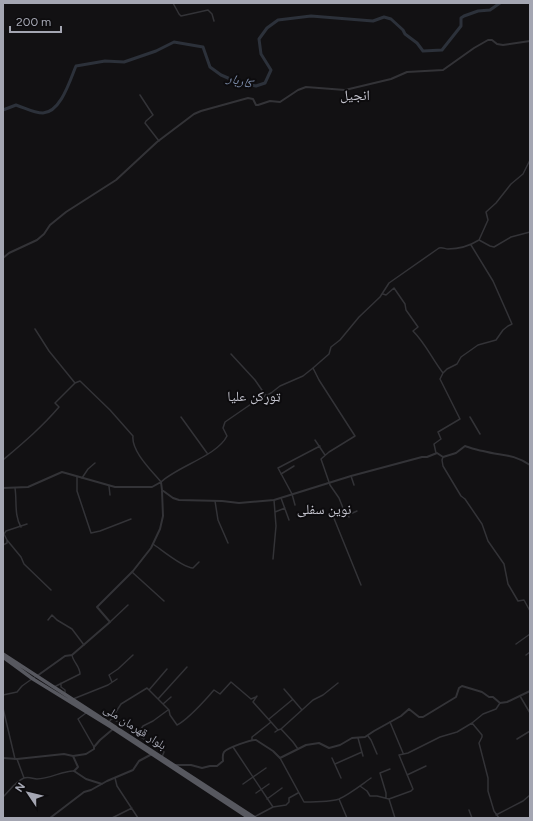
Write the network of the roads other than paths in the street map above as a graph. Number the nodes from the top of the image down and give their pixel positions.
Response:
1 (173, 3) edge
2 (214, 21) dead end
3 (530, 41) edge
4 (140, 95) dead end
5 (159, 141) junction
6 (530, 160) edge
7 (530, 232) edge
8 (479, 240) junction
9 (471, 245) junction
10 (3, 258) edge
11 (382, 294) junction
12 (35, 329) dead end
13 (231, 354) dead end
14 (313, 368) junction
15 (443, 373) junction
16 (75, 383) junction
17 (266, 396) junction
18 (181, 417) dead end
19 (470, 417) dead end
20 (480, 434) dead end
21 (315, 440) dead end
22 (320, 446) junction
23 (207, 453) junction
24 (436, 453) junction
25 (325, 454) junction
26 (443, 457) junction
27 (3, 460) edge
28 (95, 463) dead end
29 (530, 465) edge
30 (294, 466) dead end
31 (281, 474) junction
32 (351, 476) junction
33 (77, 477) junction
34 (82, 478) junction
35 (161, 482) junction
36 (330, 483) junction
37 (354, 485) dead end
38 (109, 486) junction
39 (3, 488) edge
40 (15, 488) junction
41 (162, 490) junction
42 (292, 494) junction
43 (110, 495) dead end
44 (281, 498) junction
45 (274, 500) junction
46 (215, 501) junction
47 (295, 505) dead end
48 (285, 508) junction
49 (331, 511) dead end
50 (357, 511) dead end
51 (276, 512) junction
52 (344, 512) junction
53 (334, 516) junction
54 (131, 519) dead end
55 (289, 520) dead end
56 (27, 524) dead end
57 (21, 527) junction
58 (7, 540) junction
59 (228, 543) dead end
60 (152, 544) junction
61 (3, 545) edge
62 (273, 559) dead end
63 (198, 562) dead end
64 (132, 572) junction
65 (361, 585) dead end
66 (51, 590) dead end
67 (164, 601) dead end
68 (128, 605) dead end
69 (530, 611) edge
70 (48, 620) dead end
71 (110, 622) junction
72 (530, 634) edge
73 (516, 644) dead end
74 (84, 646) junction
75 (530, 652) edge
76 (3, 654) edge
77 (72, 655) junction
78 (133, 655) dead end
79 (526, 655) dead end
80 (3, 657) edge
81 (187, 667) dead end
82 (167, 669) dead end
83 (34, 677) junction
84 (117, 679) dead end
85 (112, 682) junction
86 (61, 683) junction
87 (338, 683) dead end
88 (53, 687) junction
89 (284, 689) dead end
90 (149, 690) junction
91 (530, 691) edge
92 (65, 694) junction
93 (3, 695) edge
94 (520, 696) junction
95 (171, 697) dead end
96 (158, 699) junction
97 (71, 700) junction
98 (292, 700) junction
99 (500, 703) junction
100 (163, 704) junction
101 (3, 708) edge
102 (169, 710) junction
103 (302, 710) junction
104 (87, 712) junction
105 (530, 713) edge
106 (112, 718) junction
107 (269, 719) junction
108 (109, 722) junction
109 (271, 722) junction
110 (390, 722) junction
111 (472, 723) junction
112 (113, 729) junction
113 (281, 729) junction
114 (278, 730) junction
115 (530, 731) edge
116 (275, 732) dead end
117 (137, 735) junction
118 (368, 736) junction
119 (358, 738) junction
120 (518, 739) dead end
121 (252, 740) junction
122 (233, 746) junction
123 (94, 747) junction
124 (298, 750) junction
125 (362, 752) junction
126 (403, 753) junction
127 (152, 754) junction
128 (377, 754) dead end
129 (73, 756) junction
130 (363, 756) dead end
131 (162, 757) junction
132 (3, 758) edge
133 (280, 758) junction
134 (332, 758) dead end
135 (16, 759) junction
136 (334, 764) junction
137 (171, 765) junction
138 (426, 766) dead end
139 (266, 768) dead end
140 (390, 769) dead end
141 (74, 771) junction
142 (407, 774) junction
143 (253, 777) junction
144 (24, 778) junction
145 (115, 778) junction
146 (341, 778) dead end
147 (371, 778) dead end
148 (102, 784) junction
149 (243, 784) dead end
150 (269, 784) dead end
151 (360, 786) junction
152 (282, 788) dead end
153 (261, 790) junction
154 (256, 793) dead end
155 (298, 793) junction
156 (530, 795) edge
157 (3, 798) edge
158 (386, 798) junction
159 (267, 799) junction
160 (339, 799) junction
161 (389, 799) junction
162 (273, 807) junction
163 (132, 808) junction
164 (469, 810) dead end
165 (496, 815) junction
166 (50, 818) edge
167 (112, 818) edge
168 (138, 818) edge
169 (249, 818) edge
170 (255, 818) edge
171 (347, 818) edge
172 (395, 818) edge
173 (472, 818) edge
174 (499, 818) edge

1 - 2 street
3 - 5 street
4 - 5 street
5 - 10 street
6 - 8 street
7 - 8 street
8 - 9 street
9 - 11 street
9 - 15 street
11 - 14 street
11 - 15 street
12 - 16 street
13 - 17 street
14 - 17 street
14 - 25 street
15 - 24 street
16 - 27 street
16 - 35 street
17 - 23 street
18 - 23 street
19 - 20 street
21 - 22 street
22 - 25 street
22 - 31 street
23 - 35 street
24 - 26 street
24 - 32 street
25 - 36 street
26 - 29 street
26 - 69 street
28 - 34 street
30 - 31 street
31 - 42 street
32 - 36 street
32 - 37 street
33 - 34 street
33 - 40 street
33 - 54 street
34 - 38 street
35 - 38 street
35 - 41 street
36 - 42 street
36 - 52 street
38 - 43 street
39 - 40 street
40 - 57 street
41 - 46 street
41 - 60 street
42 - 44 street
42 - 47 street
44 - 45 street
44 - 48 street
45 - 46 street
45 - 51 street
46 - 59 street
48 - 51 street
48 - 55 street
49 - 53 street
50 - 52 street
51 - 62 street
52 - 53 street
53 - 65 street
56 - 57 street
57 - 58 street
58 - 61 street
58 - 66 street
60 - 63 street
60 - 64 street
64 - 67 street
64 - 71 street
68 - 71 street
70 - 74 street
71 - 74 street
72 - 73 street
74 - 77 street
75 - 79 street
76 - 83 highway, بلوار قهرمان ملی
77 - 83 street
77 - 86 street
78 - 85 street
80 - 83 highway, بلوار قهرمان ملی
81 - 96 street
82 - 90 street
83 - 88 highway, بلوار قهرمان ملی
83 - 93 street
83 - 97 highway, بلوار قهرمان ملی
84 - 85 street
85 - 97 street
86 - 88 street
86 - 92 street
87 - 103 street
88 - 92 highway, بلوار قهرمان ملی
89 - 98 street
90 - 96 street
90 - 106 street
91 - 94 street
92 - 97 highway, بلوار قهرمان ملی
94 - 99 street
94 - 105 street
95 - 100 street
96 - 100 street
97 - 104 highway, بلوار قهرمان ملی
97 - 108 highway, بلوار قهرمان ملی
98 - 103 street
98 - 107 street
99 - 110 street
99 - 111 street
100 - 102 street
101 - 135 street
102 - 107 street
102 - 117 street
103 - 113 street
104 - 112 highway, بلوار قهرمان ملی
104 - 123 street
106 - 108 street
106 - 117 street
107 - 109 street
108 - 131 highway, بلوار قهرمان ملی
109 - 114 street
109 - 121 street
110 - 118 street
110 - 126 street
111 - 126 street
111 - 165 street
112 - 123 street
112 - 127 highway, بلوار قهرمان ملی
113 - 114 street
113 - 124 street
114 - 116 street
115 - 120 street
117 - 131 street
118 - 119 street
118 - 128 street
119 - 124 street
119 - 125 street
121 - 122 street
121 - 133 street
122 - 137 street
122 - 143 street
123 - 129 street
124 - 133 street
125 - 130 street
125 - 136 street
126 - 142 street
127 - 137 highway, بلوار قهرمان ملی
127 - 145 street
129 - 135 street
129 - 141 street
131 - 137 highway, بلوار قهرمان ملی
132 - 135 street
133 - 155 street
134 - 136 street
135 - 144 street
136 - 146 street
137 - 169 highway, بلوار قهرمان ملی
137 - 170 highway, بلوار قهرمان ملی
138 - 142 street
139 - 143 street
140 - 158 street
141 - 144 street
141 - 148 street
142 - 161 street
143 - 149 street
143 - 153 street
144 - 157 street
145 - 148 street
145 - 163 street
147 - 151 street
148 - 166 street
150 - 153 street
151 - 158 street
151 - 160 street
152 - 159 street
153 - 154 street
153 - 159 street
155 - 160 street
155 - 162 street
156 - 165 street
158 - 161 street
159 - 162 street
160 - 171 street
161 - 172 street
162 - 170 street
163 - 167 street
163 - 168 street
164 - 173 street
165 - 174 street

